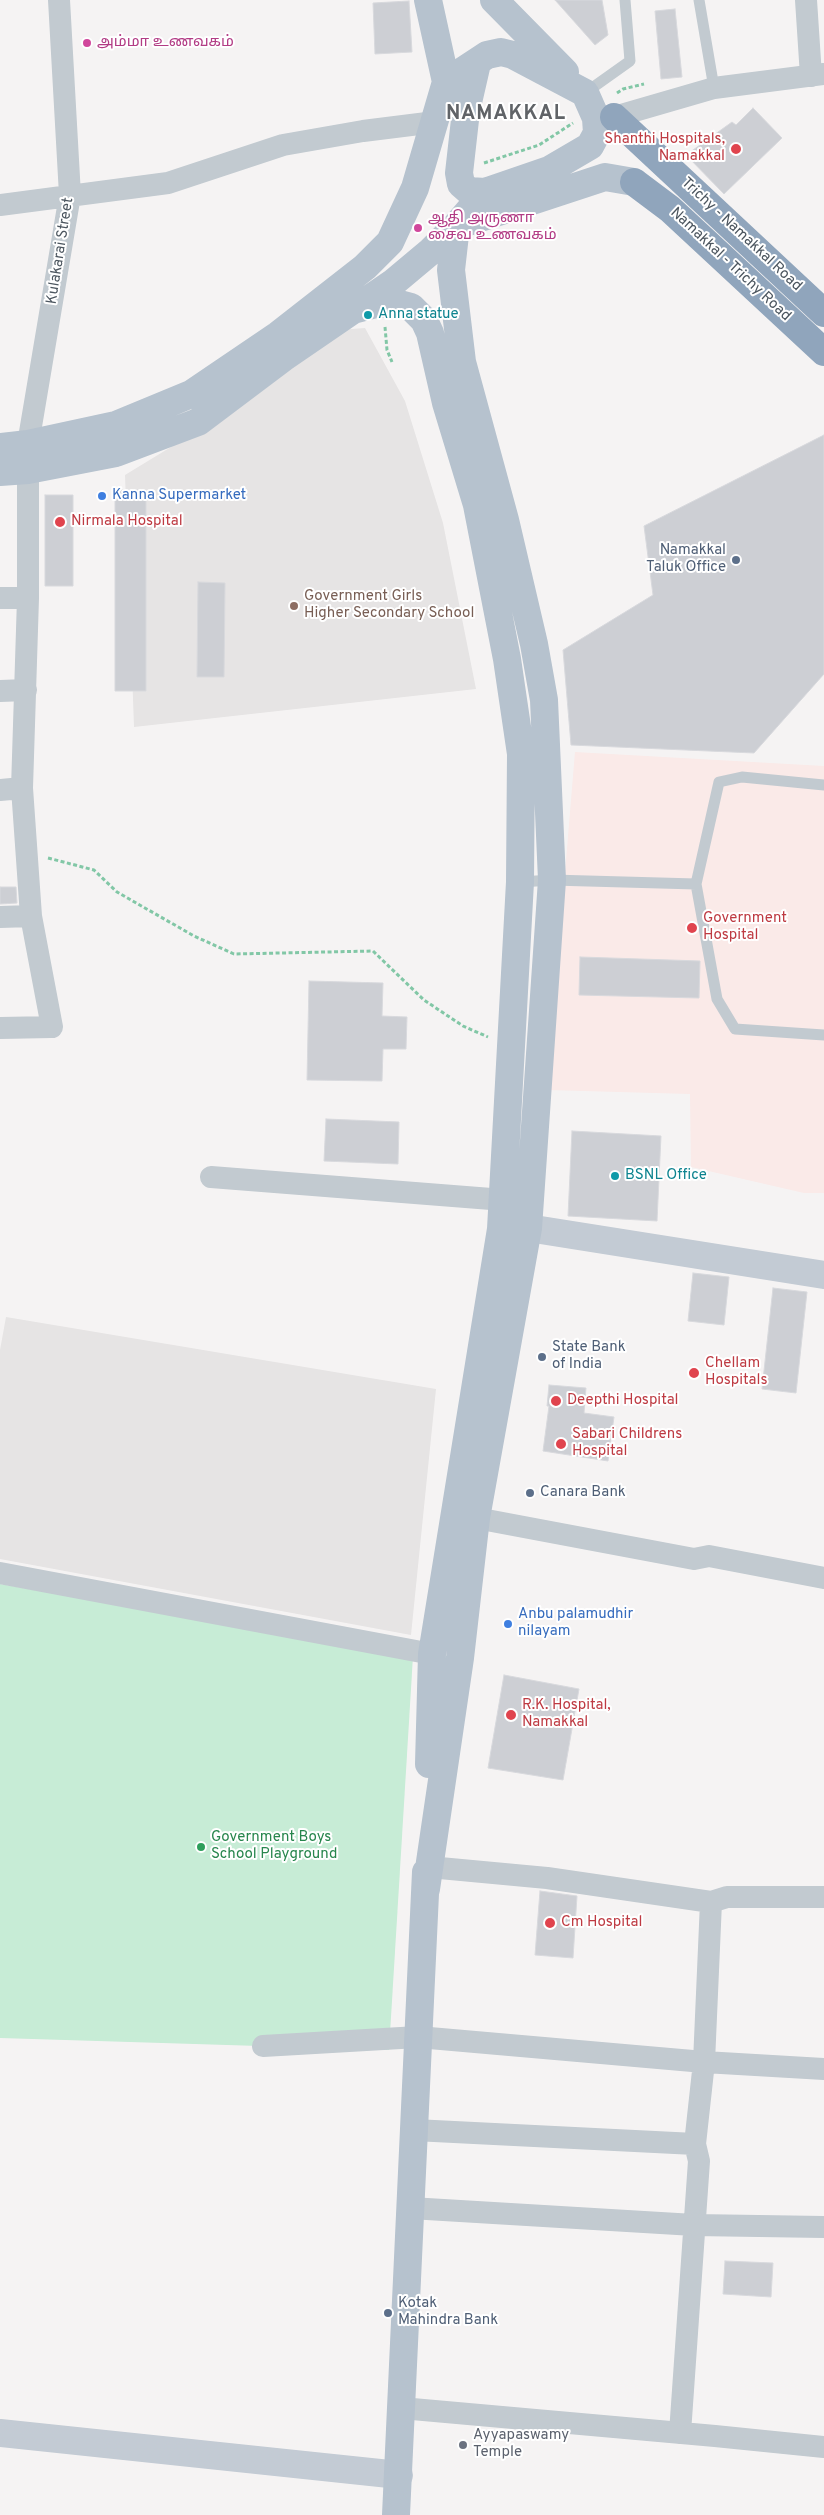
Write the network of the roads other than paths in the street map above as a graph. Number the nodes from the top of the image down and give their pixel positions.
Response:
1 (59, 0) edge
2 (428, 0) edge
3 (494, 0) edge
4 (625, 0) edge
5 (700, 0) edge
6 (806, 0) edge
7 (477, 64) junction
8 (817, 75) edge
9 (446, 82) junction
10 (714, 88) junction
11 (585, 93) junction
12 (614, 117) junction
13 (435, 122) junction
14 (634, 182) joint
15 (485, 192) junction
16 (70, 195) junction
17 (0, 205) edge
18 (456, 226) junction
19 (352, 310) junction
20 (824, 313) edge
21 (824, 352) edge
22 (0, 447) edge
23 (28, 457) junction
24 (0, 472) edge
25 (0, 598) edge
26 (28, 598) junction
27 (26, 690) junction
28 (0, 691) edge
29 (824, 785) edge
30 (22, 788) junction
31 (0, 790) edge
32 (552, 880) junction
33 (520, 882) junction
34 (696, 884) junction
35 (31, 916) junction
36 (0, 917) edge
37 (0, 1028) edge
38 (824, 1035) edge
39 (211, 1177) dead end
40 (504, 1200) junction
41 (528, 1228) junction
42 (501, 1229) junction
43 (824, 1275) edge
44 (476, 1518) junction
45 (0, 1573) edge
46 (824, 1578) edge
47 (432, 1654) junction
48 (427, 1878) junction
49 (824, 1897) edge
50 (711, 1902) junction
51 (418, 2038) junction
52 (263, 2046) dead end
53 (704, 2062) junction
54 (824, 2069) edge
55 (414, 2130) junction
56 (695, 2144) junction
57 (410, 2208) junction
58 (694, 2225) junction
59 (824, 2227) edge
60 (401, 2408) junction
61 (680, 2432) junction
62 (0, 2433) edge
63 (824, 2447) edge
64 (399, 2475) junction
65 (396, 2515) edge

1 - 16 street, Kulakarai Street
2 - 9 main road
3 - 11 main road
4 - 11 lane
5 - 10 lane
6 - 8 street
7 - 9 main road
7 - 11 main road
7 - 15 main road
8 - 10 street
9 - 13 main road
10 - 12 street
11 - 12 main road
11 - 15 main road
12 - 20 highway, Trichy - Namakkal Road
13 - 16 street
13 - 23 main road
14 - 18 main road
14 - 21 highway, Namakkal - Trichy Road
15 - 18 main road
16 - 17 street
16 - 23 street, Kulakarai Street
18 - 19 main road
18 - 32 main road
19 - 23 main road
19 - 33 main road
22 - 23 main road
23 - 24 main road
23 - 26 street, Kulakarai Street
25 - 26 street
26 - 27 street, Kulakarai Street
27 - 28 street
27 - 30 street, Kulakarai Street
29 - 34 lane
30 - 31 street
30 - 35 street, Kulakarai Street
32 - 33 lane
32 - 34 lane
32 - 41 main road
33 - 40 main road
34 - 38 lane
35 - 36 street
35 - 37 street, Kulakarai Street
39 - 40 street
40 - 42 main road
41 - 42 street
41 - 43 street
41 - 44 main road
42 - 47 main road
44 - 46 street
44 - 48 main road
45 - 47 street
47 - 48 main road
48 - 50 street
48 - 51 main road
49 - 50 street
50 - 53 street
51 - 52 street
51 - 53 street
51 - 55 main road
53 - 54 street
53 - 56 street
55 - 56 street
55 - 57 main road
56 - 58 street
57 - 58 street
57 - 60 main road
58 - 59 street
58 - 61 street
60 - 61 street
60 - 64 main road
61 - 63 street
62 - 64 street
64 - 65 main road

